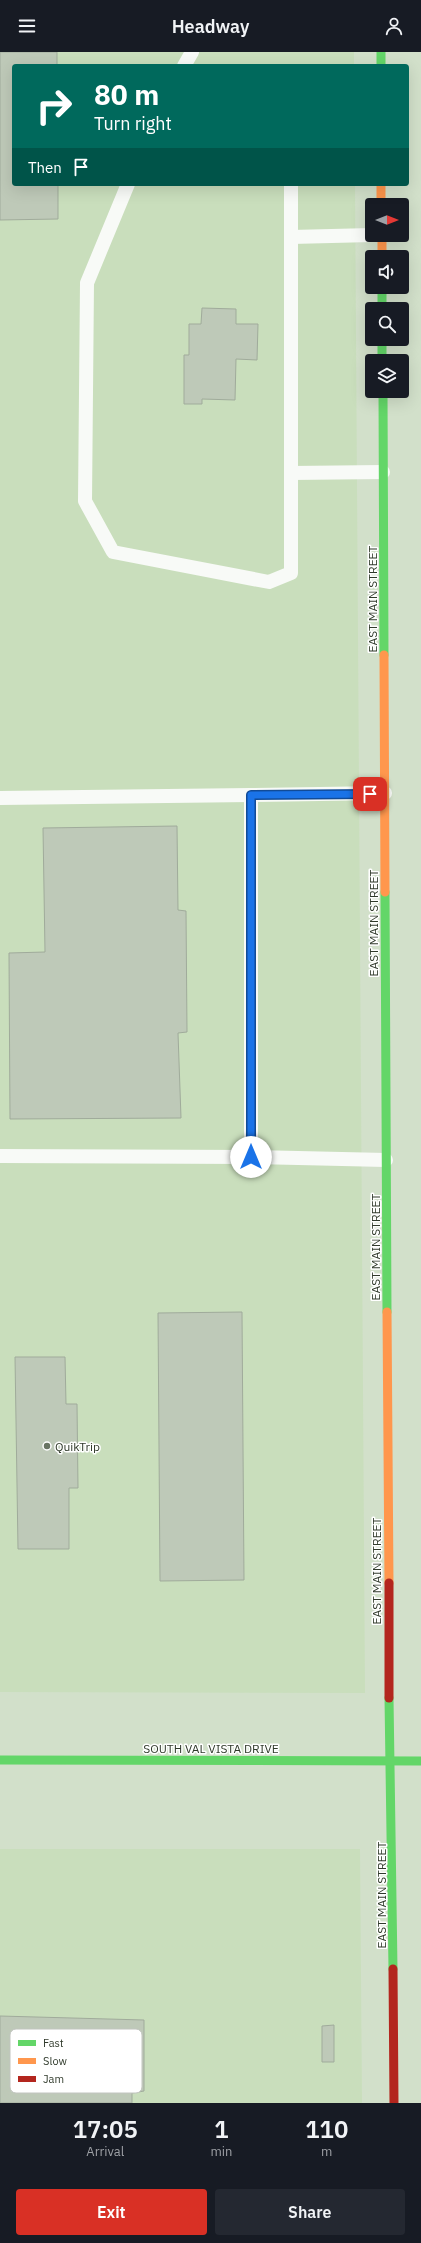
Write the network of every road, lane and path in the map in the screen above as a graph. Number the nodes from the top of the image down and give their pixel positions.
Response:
1 (192, 52) edge
2 (381, 52) edge
3 (185, 64) edge
4 (381, 64) edge
5 (127, 186) edge
6 (291, 186) edge
7 (381, 186) edge
8 (381, 198) edge
9 (365, 235) edge
10 (291, 237) junction
11 (383, 398) edge
12 (383, 472) junction
13 (291, 473) junction
14 (385, 793) junction
15 (251, 795) junction
16 (0, 798) edge
17 (0, 1156) edge
18 (251, 1157) junction
19 (386, 1160) junction
20 (0, 1760) edge
21 (391, 1761) junction
22 (421, 1761) edge
23 (394, 2103) edge

1 - 3 lane
2 - 4 main road
5 - 13 lane
6 - 10 lane
7 - 8 main road
9 - 10 lane
10 - 13 lane
11 - 12 main road, EAST MAIN STREET
12 - 13 lane
12 - 14 main road, EAST MAIN STREET
14 - 15 lane
14 - 19 main road, EAST MAIN STREET
15 - 16 lane
15 - 18 lane
17 - 18 lane
18 - 19 lane
19 - 21 main road, EAST MAIN STREET
20 - 21 main road, SOUTH VAL VISTA DRIVE
21 - 22 main road, SOUTH VAL VISTA DRIVE
21 - 23 main road, EAST MAIN STREET

